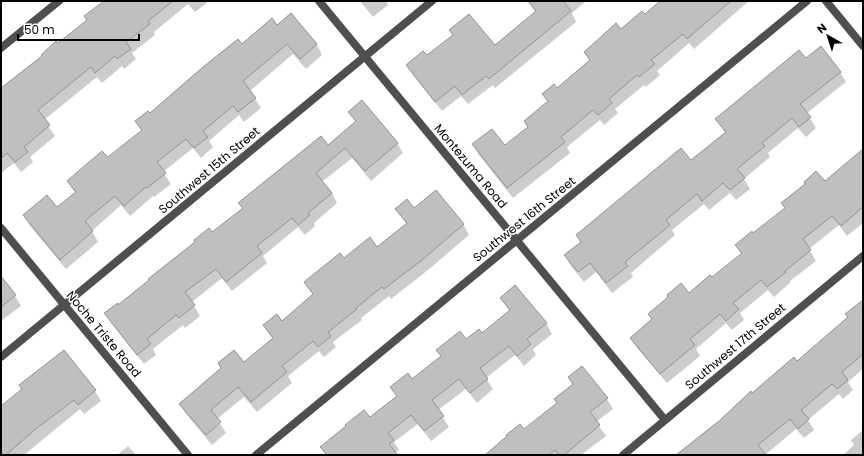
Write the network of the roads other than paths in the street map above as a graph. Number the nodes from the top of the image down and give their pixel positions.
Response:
1 (59, 1) edge
2 (320, 1) edge
3 (432, 1) edge
4 (807, 1) edge
5 (826, 1) edge
6 (863, 46) edge
7 (1, 48) edge
8 (365, 56) junction
9 (1, 228) edge
10 (517, 240) junction
11 (863, 256) edge
12 (64, 305) junction
13 (1, 357) edge
14 (665, 420) junction
15 (188, 455) edge
16 (256, 455) edge
17 (623, 455) edge

1 - 7 street
2 - 8 street, Montezuma Road
3 - 8 street, Southwest 15th Street
4 - 10 street, Southwest 16th Street
5 - 6 street
8 - 10 street, Montezuma Road
8 - 12 street, Southwest 15th Street
9 - 12 street, Noche Triste Road
10 - 14 street, Montezuma Road
10 - 16 street, Southwest 16th Street
11 - 14 street, Southwest 17th Street
12 - 13 street, Southwest 15th Street
12 - 15 street, Noche Triste Road
14 - 17 street, Southwest 17th Street

